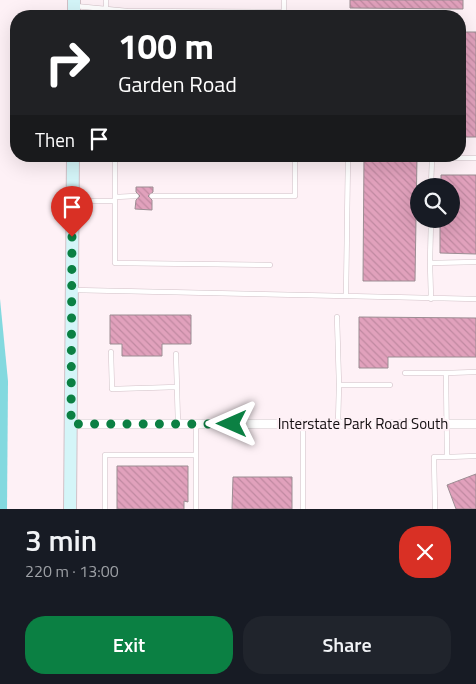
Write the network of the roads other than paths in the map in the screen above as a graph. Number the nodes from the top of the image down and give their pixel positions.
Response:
1 (106, 0) edge
2 (74, 7) edge
3 (106, 8) junction
4 (120, 10) edge
5 (73, 162) edge
6 (115, 162) edge
7 (295, 162) edge
8 (348, 162) edge
9 (432, 162) edge
10 (431, 178) edge
11 (136, 196) dead end
12 (152, 196) dead end
13 (115, 199) junction
14 (72, 201) junction
15 (431, 228) edge
16 (476, 262) edge
17 (430, 263) junction
18 (270, 265) dead end
19 (72, 290) junction
20 (346, 296) junction
21 (431, 299) junction
22 (476, 299) edge
23 (338, 317) dead end
24 (111, 352) dead end
25 (176, 354) dead end
26 (476, 372) edge
27 (405, 373) dead end
28 (446, 373) junction
29 (390, 384) dead end
30 (339, 385) junction
31 (177, 388) junction
32 (71, 424) junction
33 (178, 424) junction
34 (196, 424) junction
35 (303, 424) junction
36 (338, 424) junction
37 (446, 424) junction
38 (476, 424) edge
39 (196, 455) junction
40 (476, 456) edge
41 (447, 457) junction
42 (70, 509) edge
43 (105, 509) edge
44 (196, 509) edge
45 (303, 509) edge
46 (435, 509) edge

1 - 3 lane
2 - 3 lane
3 - 4 lane
5 - 14 street
6 - 13 lane
7 - 12 lane
8 - 20 lane
9 - 10 lane
11 - 13 lane
13 - 14 lane
13 - 18 lane
14 - 19 street
15 - 17 lane
16 - 17 lane
17 - 21 lane
19 - 20 lane
19 - 32 street
20 - 21 lane
21 - 22 lane
23 - 30 lane
24 - 31 lane
25 - 31 lane
26 - 28 lane
27 - 28 lane
28 - 37 lane
29 - 30 lane
30 - 36 lane
31 - 33 lane
32 - 33 street, Interstate Park Road South
32 - 42 street
33 - 34 street, Interstate Park Road South
34 - 35 street, Interstate Park Road South
34 - 39 lane
35 - 36 street, Interstate Park Road South
35 - 45 lane
36 - 37 street, Interstate Park Road South
37 - 38 street, Interstate Park Road South
37 - 41 lane
39 - 43 lane
39 - 44 lane
40 - 41 lane
41 - 46 lane

